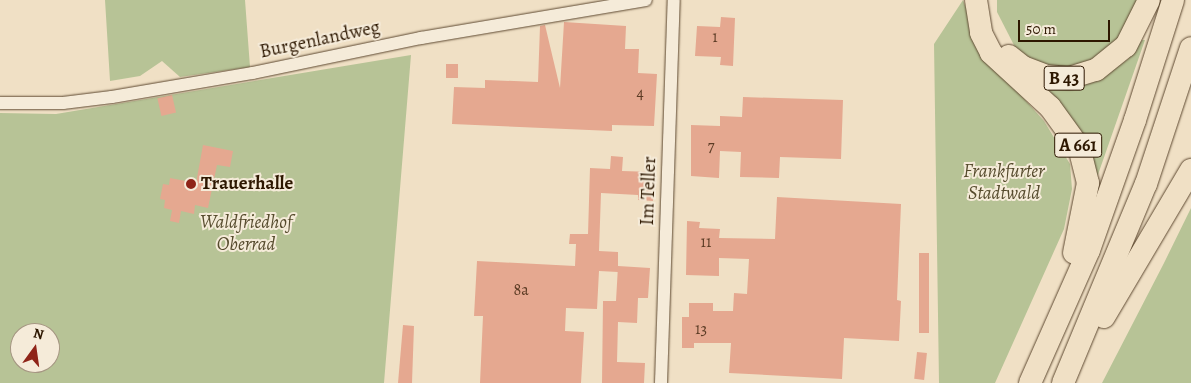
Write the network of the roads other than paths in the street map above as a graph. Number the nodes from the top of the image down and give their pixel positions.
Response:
1 (646, 0) edge
2 (674, 0) edge
3 (976, 0) edge
4 (984, 0) edge
5 (1149, 0) edge
6 (1173, 0) edge
7 (1191, 48) edge
8 (0, 103) edge
9 (1191, 170) edge
10 (1057, 323) junction
11 (1064, 382) edge
12 (661, 383) edge
13 (1030, 383) edge

1 - 8 street, Burgenlandweg
2 - 12 street, Im Teller
3 - 10 highway, A 661
4 - 5 highway, B 43
6 - 10 highway, A 661
7 - 11 highway
9 - 11 highway
10 - 13 highway, A 661

